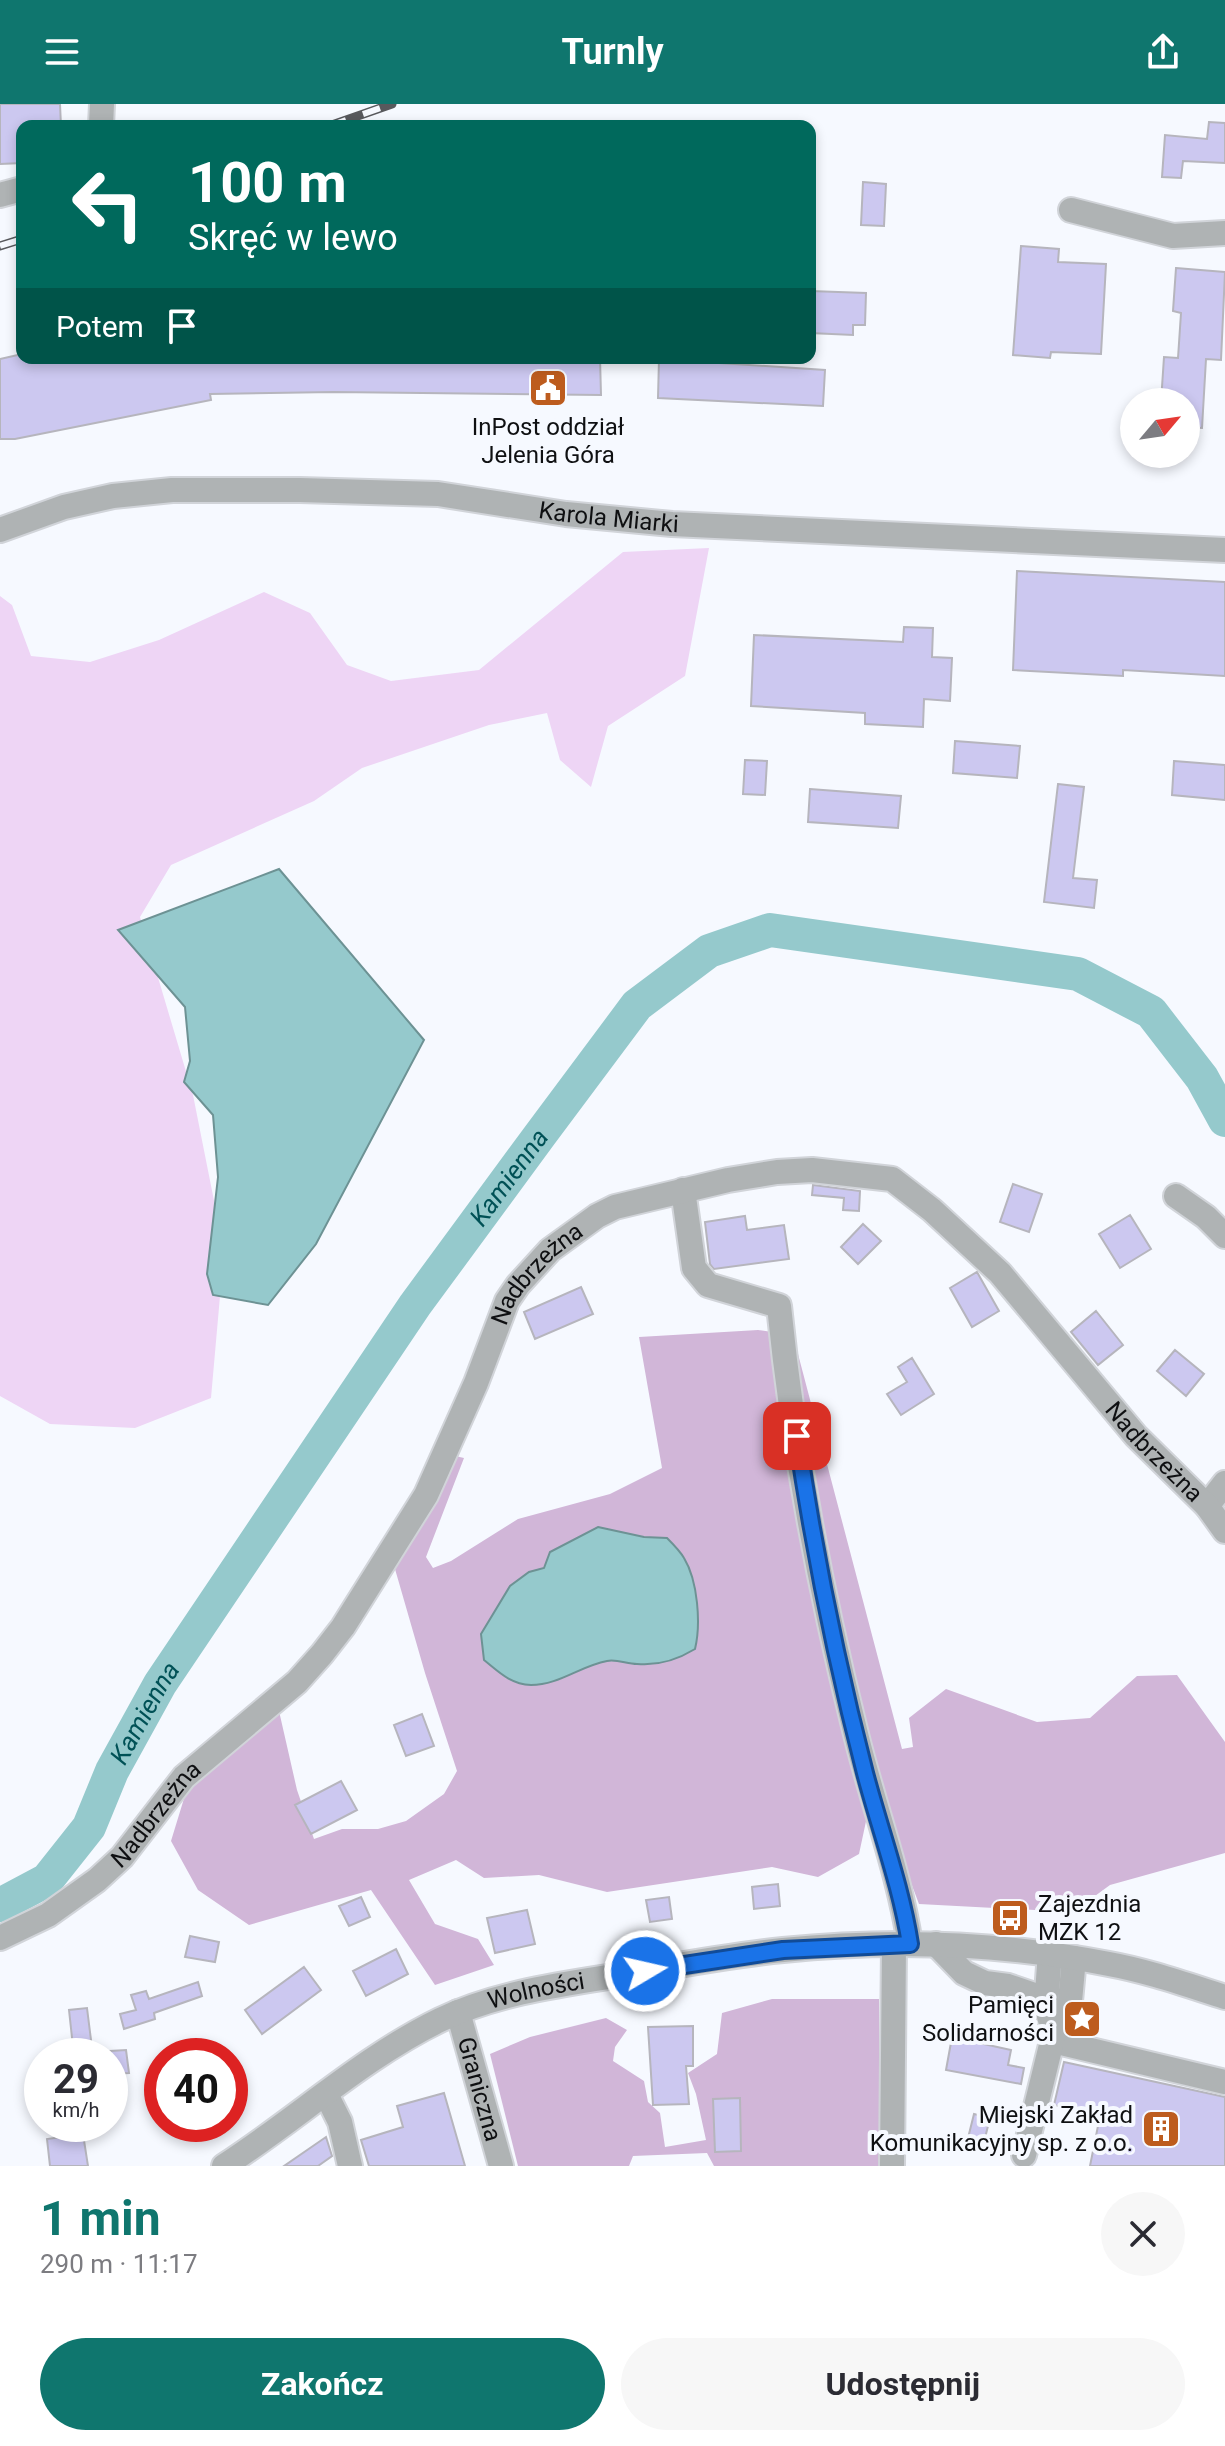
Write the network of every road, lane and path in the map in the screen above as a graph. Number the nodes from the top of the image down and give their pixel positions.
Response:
1 (1071, 210) dead end
2 (1225, 233) edge
3 (0, 530) edge
4 (1225, 550) edge
5 (683, 1190) junction
6 (1176, 1196) dead end
7 (1225, 1236) edge
8 (1225, 1483) edge
9 (1207, 1506) junction
10 (1225, 1531) edge
11 (0, 1938) edge
12 (902, 1944) junction
13 (936, 1944) junction
14 (1050, 1953) junction
15 (1074, 1958) junction
16 (1225, 1997) edge
17 (1046, 1999) junction
18 (458, 2012) junction
19 (1054, 2037) junction
20 (1225, 2082) edge
21 (326, 2094) junction
22 (1024, 2155) dead end
23 (224, 2166) edge
24 (350, 2166) edge
25 (501, 2166) edge
26 (892, 2166) edge

1 - 2 street
3 - 4 street, Karola Miarki
5 - 9 street, Nadbrzeżna
5 - 11 street, Nadbrzeżna
5 - 12 street
6 - 7 street
8 - 9 street
9 - 10 street, Nadbrzeżna
12 - 13 street, Wolności
12 - 18 street, Wolności
12 - 26 street
13 - 14 street, Wolności
13 - 17 street
14 - 15 street, Wolności
14 - 17 street
15 - 16 street, Wolności
15 - 19 street
17 - 19 street
18 - 21 street, Wolności
18 - 25 street, Graniczna
19 - 20 street
19 - 22 street
21 - 23 street, Wolności
21 - 24 street

